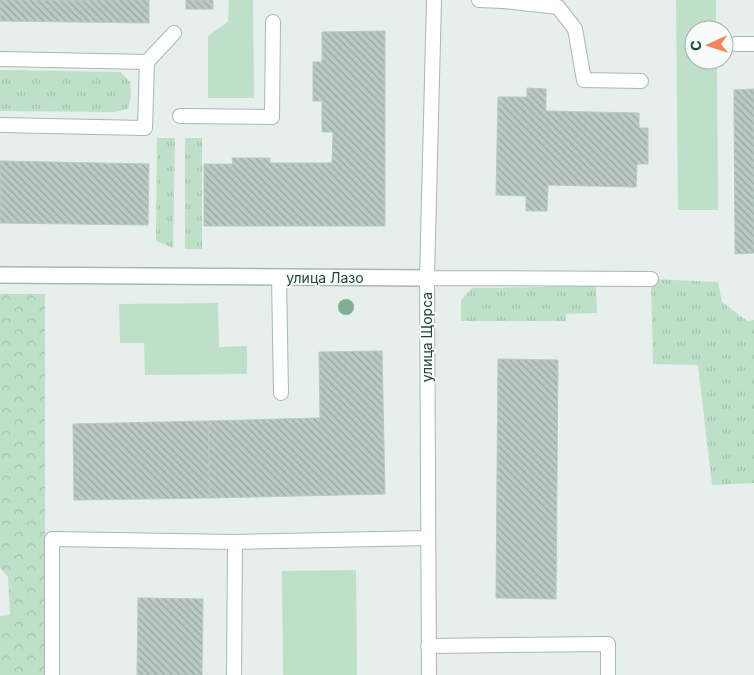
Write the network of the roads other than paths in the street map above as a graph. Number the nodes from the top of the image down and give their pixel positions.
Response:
1 (434, 0) edge
2 (479, 0) edge
3 (273, 22) dead end
4 (174, 33) dead end
5 (736, 44) dead end
6 (754, 44) edge
7 (0, 59) edge
8 (147, 62) junction
9 (641, 81) dead end
10 (180, 116) dead end
11 (0, 125) edge
12 (0, 275) edge
13 (279, 277) junction
14 (427, 278) junction
15 (651, 279) dead end
16 (281, 394) dead end
17 (428, 538) junction
18 (234, 542) junction
19 (428, 646) junction
20 (52, 675) edge
21 (234, 675) edge
22 (429, 675) edge
23 (608, 675) edge

1 - 14 lane, улица Щорса
2 - 9 lane
3 - 10 lane
4 - 8 lane
5 - 6 lane
7 - 8 lane
8 - 11 lane
12 - 13 street, улица Лазо
13 - 14 street, улица Лазо
13 - 16 lane
14 - 15 lane, улица Лазо
14 - 17 lane, улица Щорса
17 - 18 lane
17 - 19 lane, улица Щорса
18 - 20 lane
18 - 21 lane
19 - 22 lane, улица Щорса
19 - 23 lane

